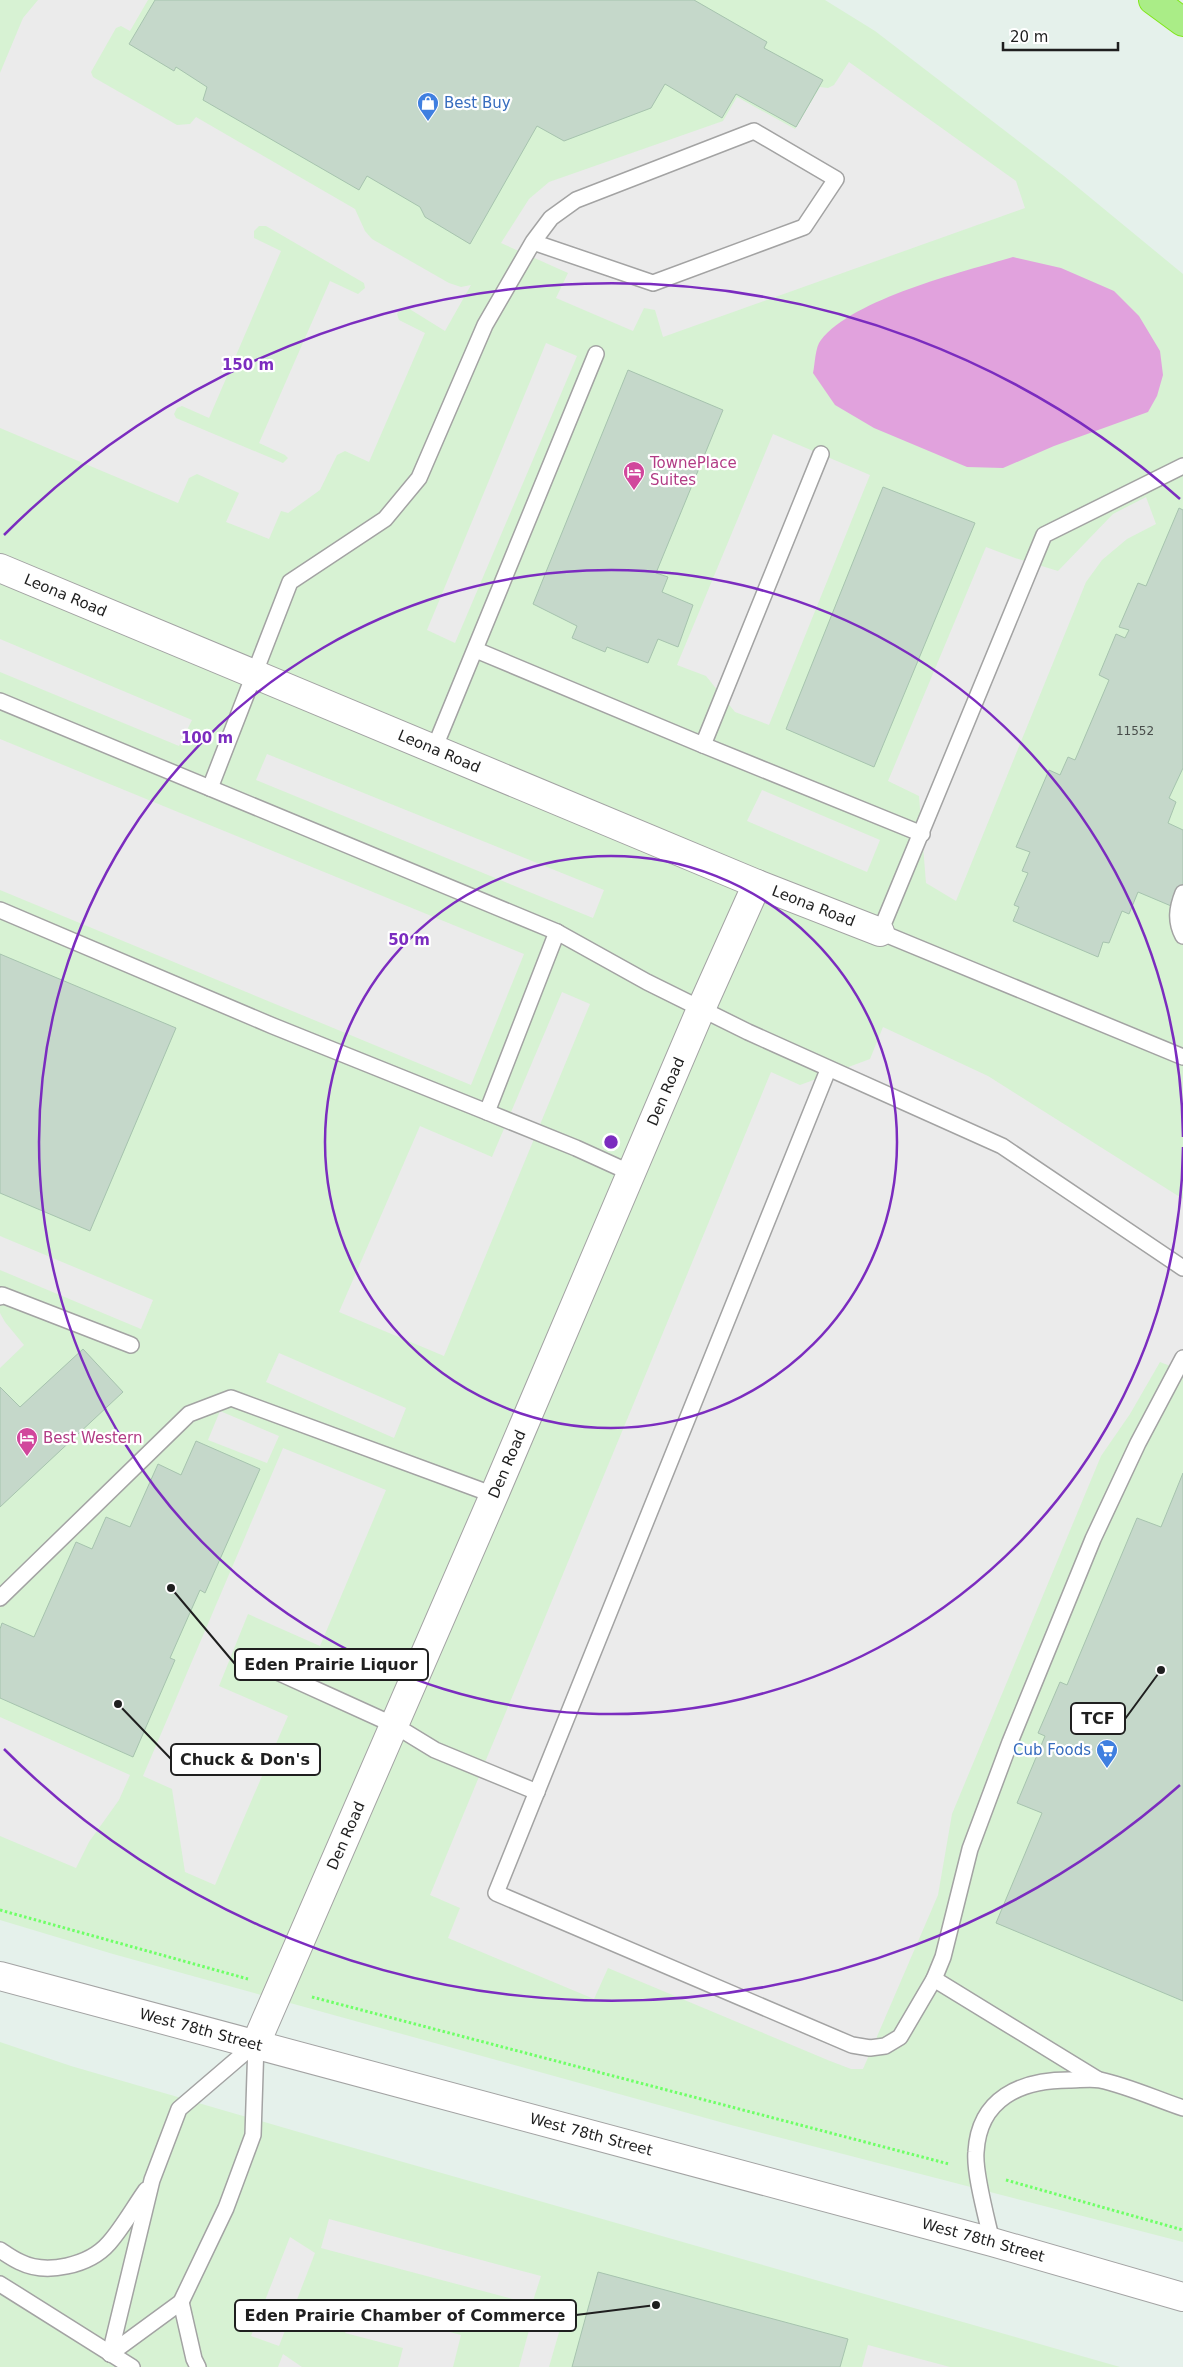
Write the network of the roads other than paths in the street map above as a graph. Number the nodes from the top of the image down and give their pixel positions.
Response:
1 (1153, 0) edge
2 (1183, 22) edge
3 (533, 242) junction
4 (596, 354) dead end
5 (821, 454) dead end
6 (1183, 466) edge
7 (0, 568) edge
8 (476, 650) junction
9 (255, 675) junction
10 (0, 701) edge
11 (703, 745) junction
12 (434, 749) junction
13 (210, 788) junction
14 (922, 834) junction
15 (757, 884) junction
16 (1183, 893) edge
17 (0, 910) edge
18 (557, 932) junction
19 (880, 932) junction
20 (1183, 936) edge
21 (701, 1009) junction
22 (1183, 1056) edge
23 (828, 1070) junction
24 (487, 1112) junction
25 (631, 1173) junction
26 (1183, 1268) edge
27 (0, 1297) edge
28 (131, 1345) dead end
29 (1183, 1358) edge
30 (494, 1495) junction
31 (0, 1598) edge
32 (253, 1661) dead end
33 (394, 1725) junction
34 (537, 1792) junction
35 (0, 1976) edge
36 (934, 1979) junction
37 (256, 2043) junction
38 (1099, 2080) junction
39 (1183, 2108) edge
40 (152, 2180) junction
41 (992, 2242) junction
42 (0, 2250) edge
43 (0, 2284) edge
44 (1153, 2288) junction
45 (1183, 2297) edge
46 (182, 2302) junction
47 (1183, 2316) edge
48 (110, 2354) junction
49 (132, 2367) edge
50 (198, 2367) edge

1 - 2 highway
3 - 3 lane
3 - 9 lane
4 - 8 lane
5 - 11 lane
6 - 14 lane
7 - 9 street, Leona Road
8 - 11 lane
8 - 12 lane
9 - 12 street, Leona Road
9 - 13 lane
10 - 13 lane
11 - 14 lane
12 - 15 street, Leona Road
13 - 18 lane
14 - 19 lane
15 - 19 street, Leona Road
15 - 21 street, Den Road
16 - 20 lane
17 - 24 lane
18 - 21 lane
18 - 24 lane
19 - 22 lane
21 - 23 lane
21 - 25 street, Den Road
23 - 26 lane
23 - 34 lane
24 - 25 lane
25 - 30 street, Den Road
27 - 28 lane
29 - 36 lane
30 - 31 lane
30 - 33 street, Den Road
32 - 33 lane
33 - 34 lane
33 - 37 street, Den Road
34 - 36 lane
35 - 37 street, West 78th Street
36 - 38 lane
37 - 40 lane
37 - 41 street, West 78th Street
37 - 46 lane
38 - 39 lane
38 - 41 lane
40 - 42 lane
40 - 48 lane
41 - 44 street, West 78th Street
43 - 48 lane
44 - 45 street, West 78th Street
44 - 47 street
46 - 48 lane
46 - 50 lane
48 - 49 lane

